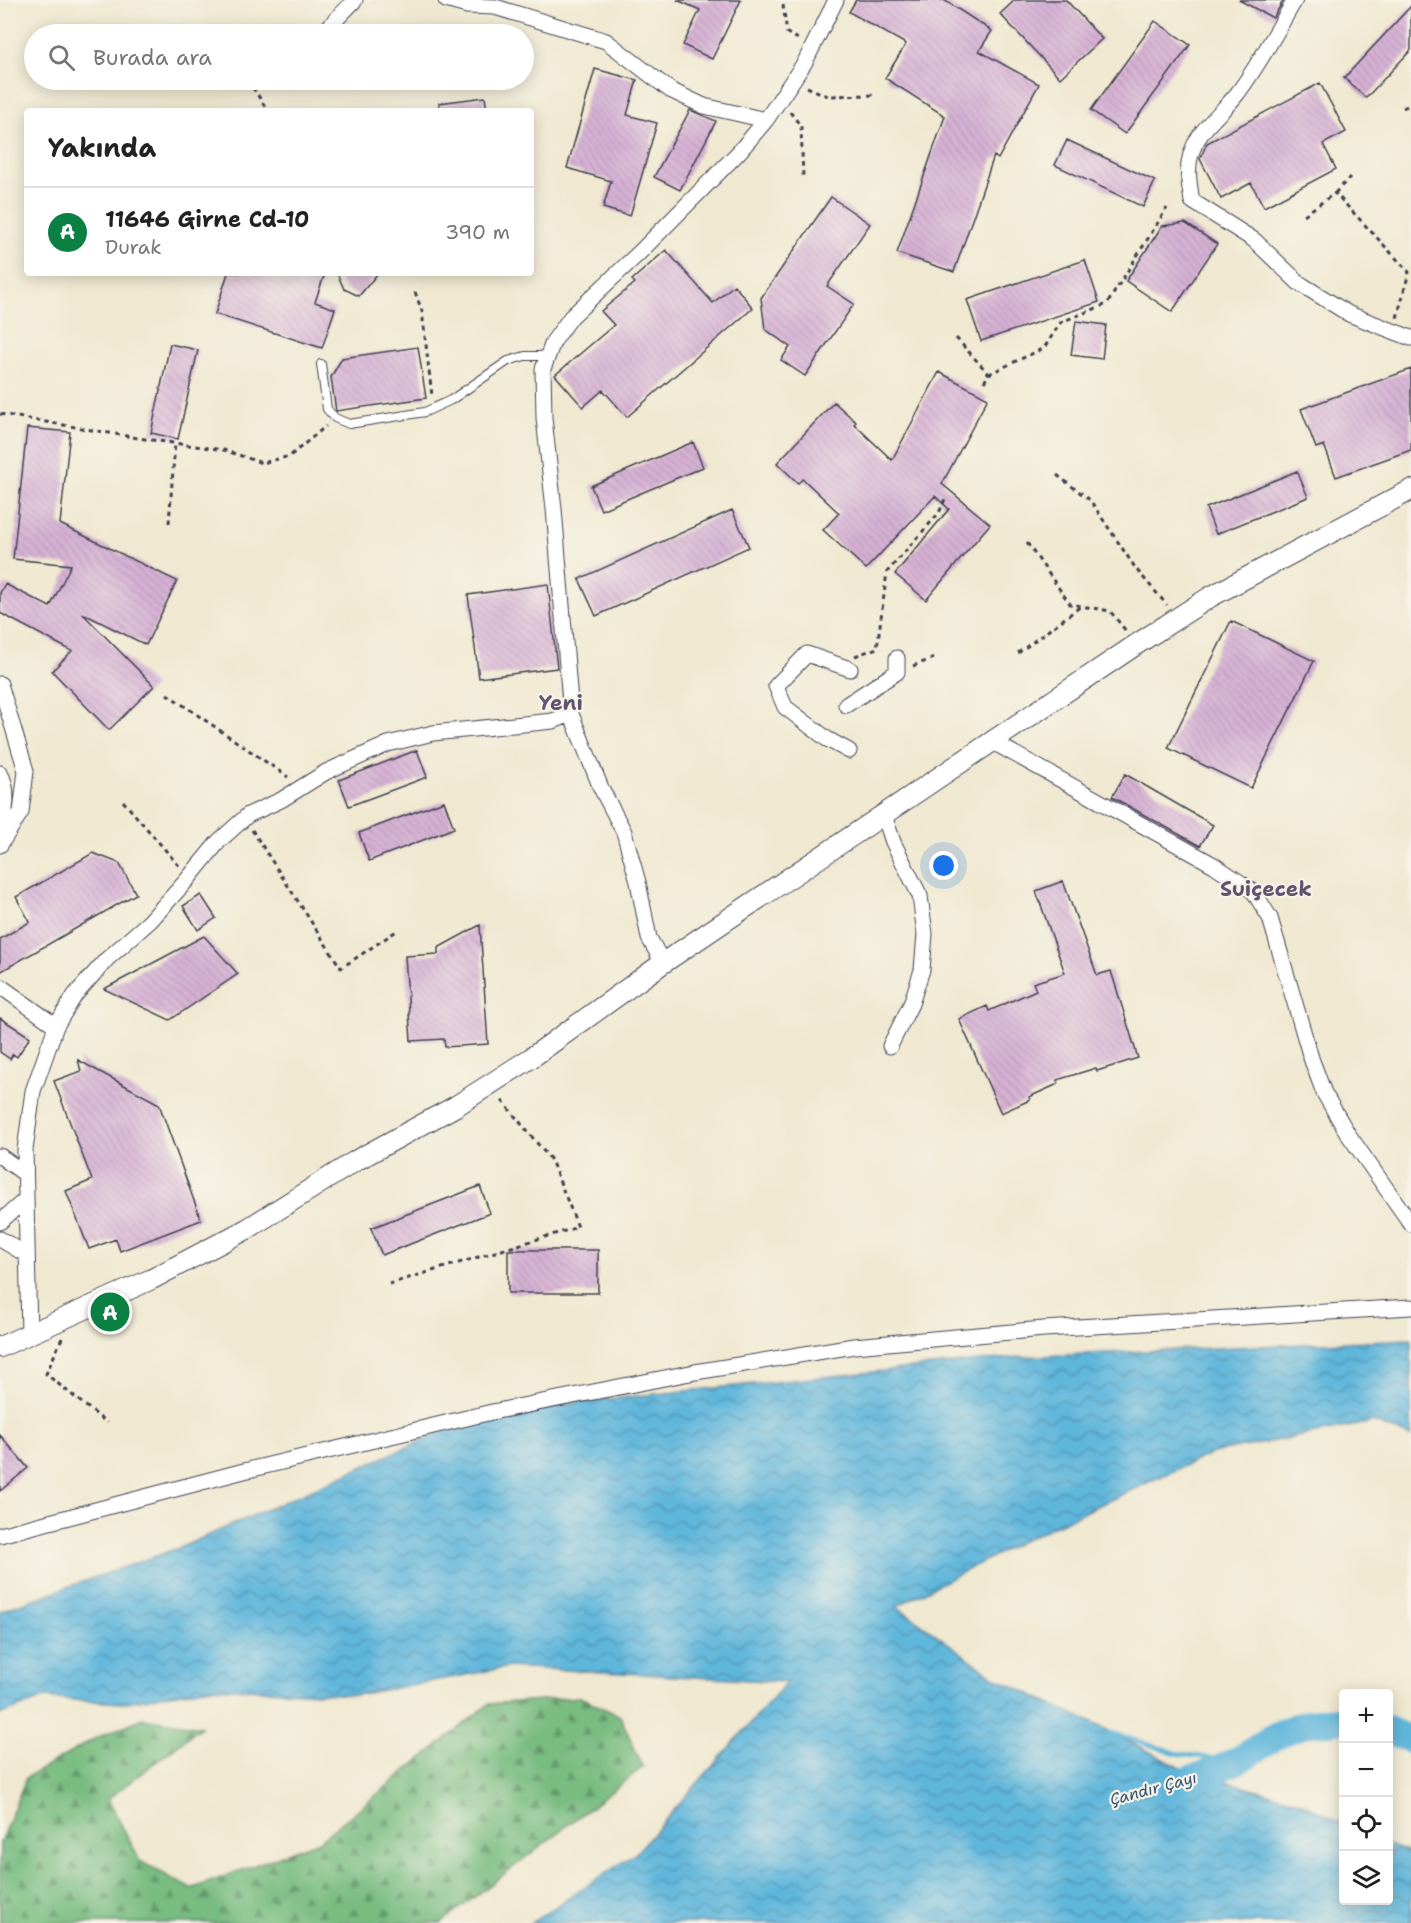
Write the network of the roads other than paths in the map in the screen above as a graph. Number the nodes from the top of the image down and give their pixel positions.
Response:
1 (355, 0) edge
2 (446, 0) edge
3 (836, 0) edge
4 (1295, 0) edge
5 (331, 24) edge
6 (766, 120) junction
7 (1411, 338) edge
8 (546, 356) junction
9 (321, 364) dead end
10 (1411, 490) edge
11 (849, 664) road end
12 (897, 665) road end
13 (0, 684) edge
14 (846, 705) dead end
15 (571, 714) junction
16 (993, 742) junction
17 (849, 751) dead end
18 (0, 773) edge
19 (884, 815) junction
20 (0, 836) edge
21 (0, 845) edge
22 (663, 963) junction
23 (0, 986) edge
24 (56, 1026) junction
25 (890, 1046) dead end
26 (0, 1156) edge
27 (25, 1174) junction
28 (26, 1199) junction
29 (0, 1222) edge
30 (1411, 1224) edge
31 (0, 1239) edge
32 (27, 1255) junction
33 (1411, 1307) edge
34 (29, 1335) junction
35 (0, 1347) edge
36 (0, 1535) edge

1 - 5 street
2 - 6 street
3 - 6 street
4 - 7 street
6 - 8 street
8 - 9 lane
8 - 15 street
10 - 16 street
11 - 17 street
12 - 14 street
13 - 21 street
15 - 22 street
15 - 24 street
16 - 19 street
16 - 30 street
18 - 20 street
19 - 22 street
19 - 25 street
22 - 34 street
23 - 24 street
24 - 27 street
26 - 27 street
27 - 28 street
28 - 29 street
28 - 32 street
31 - 32 street
32 - 34 street
33 - 36 street
34 - 35 street

